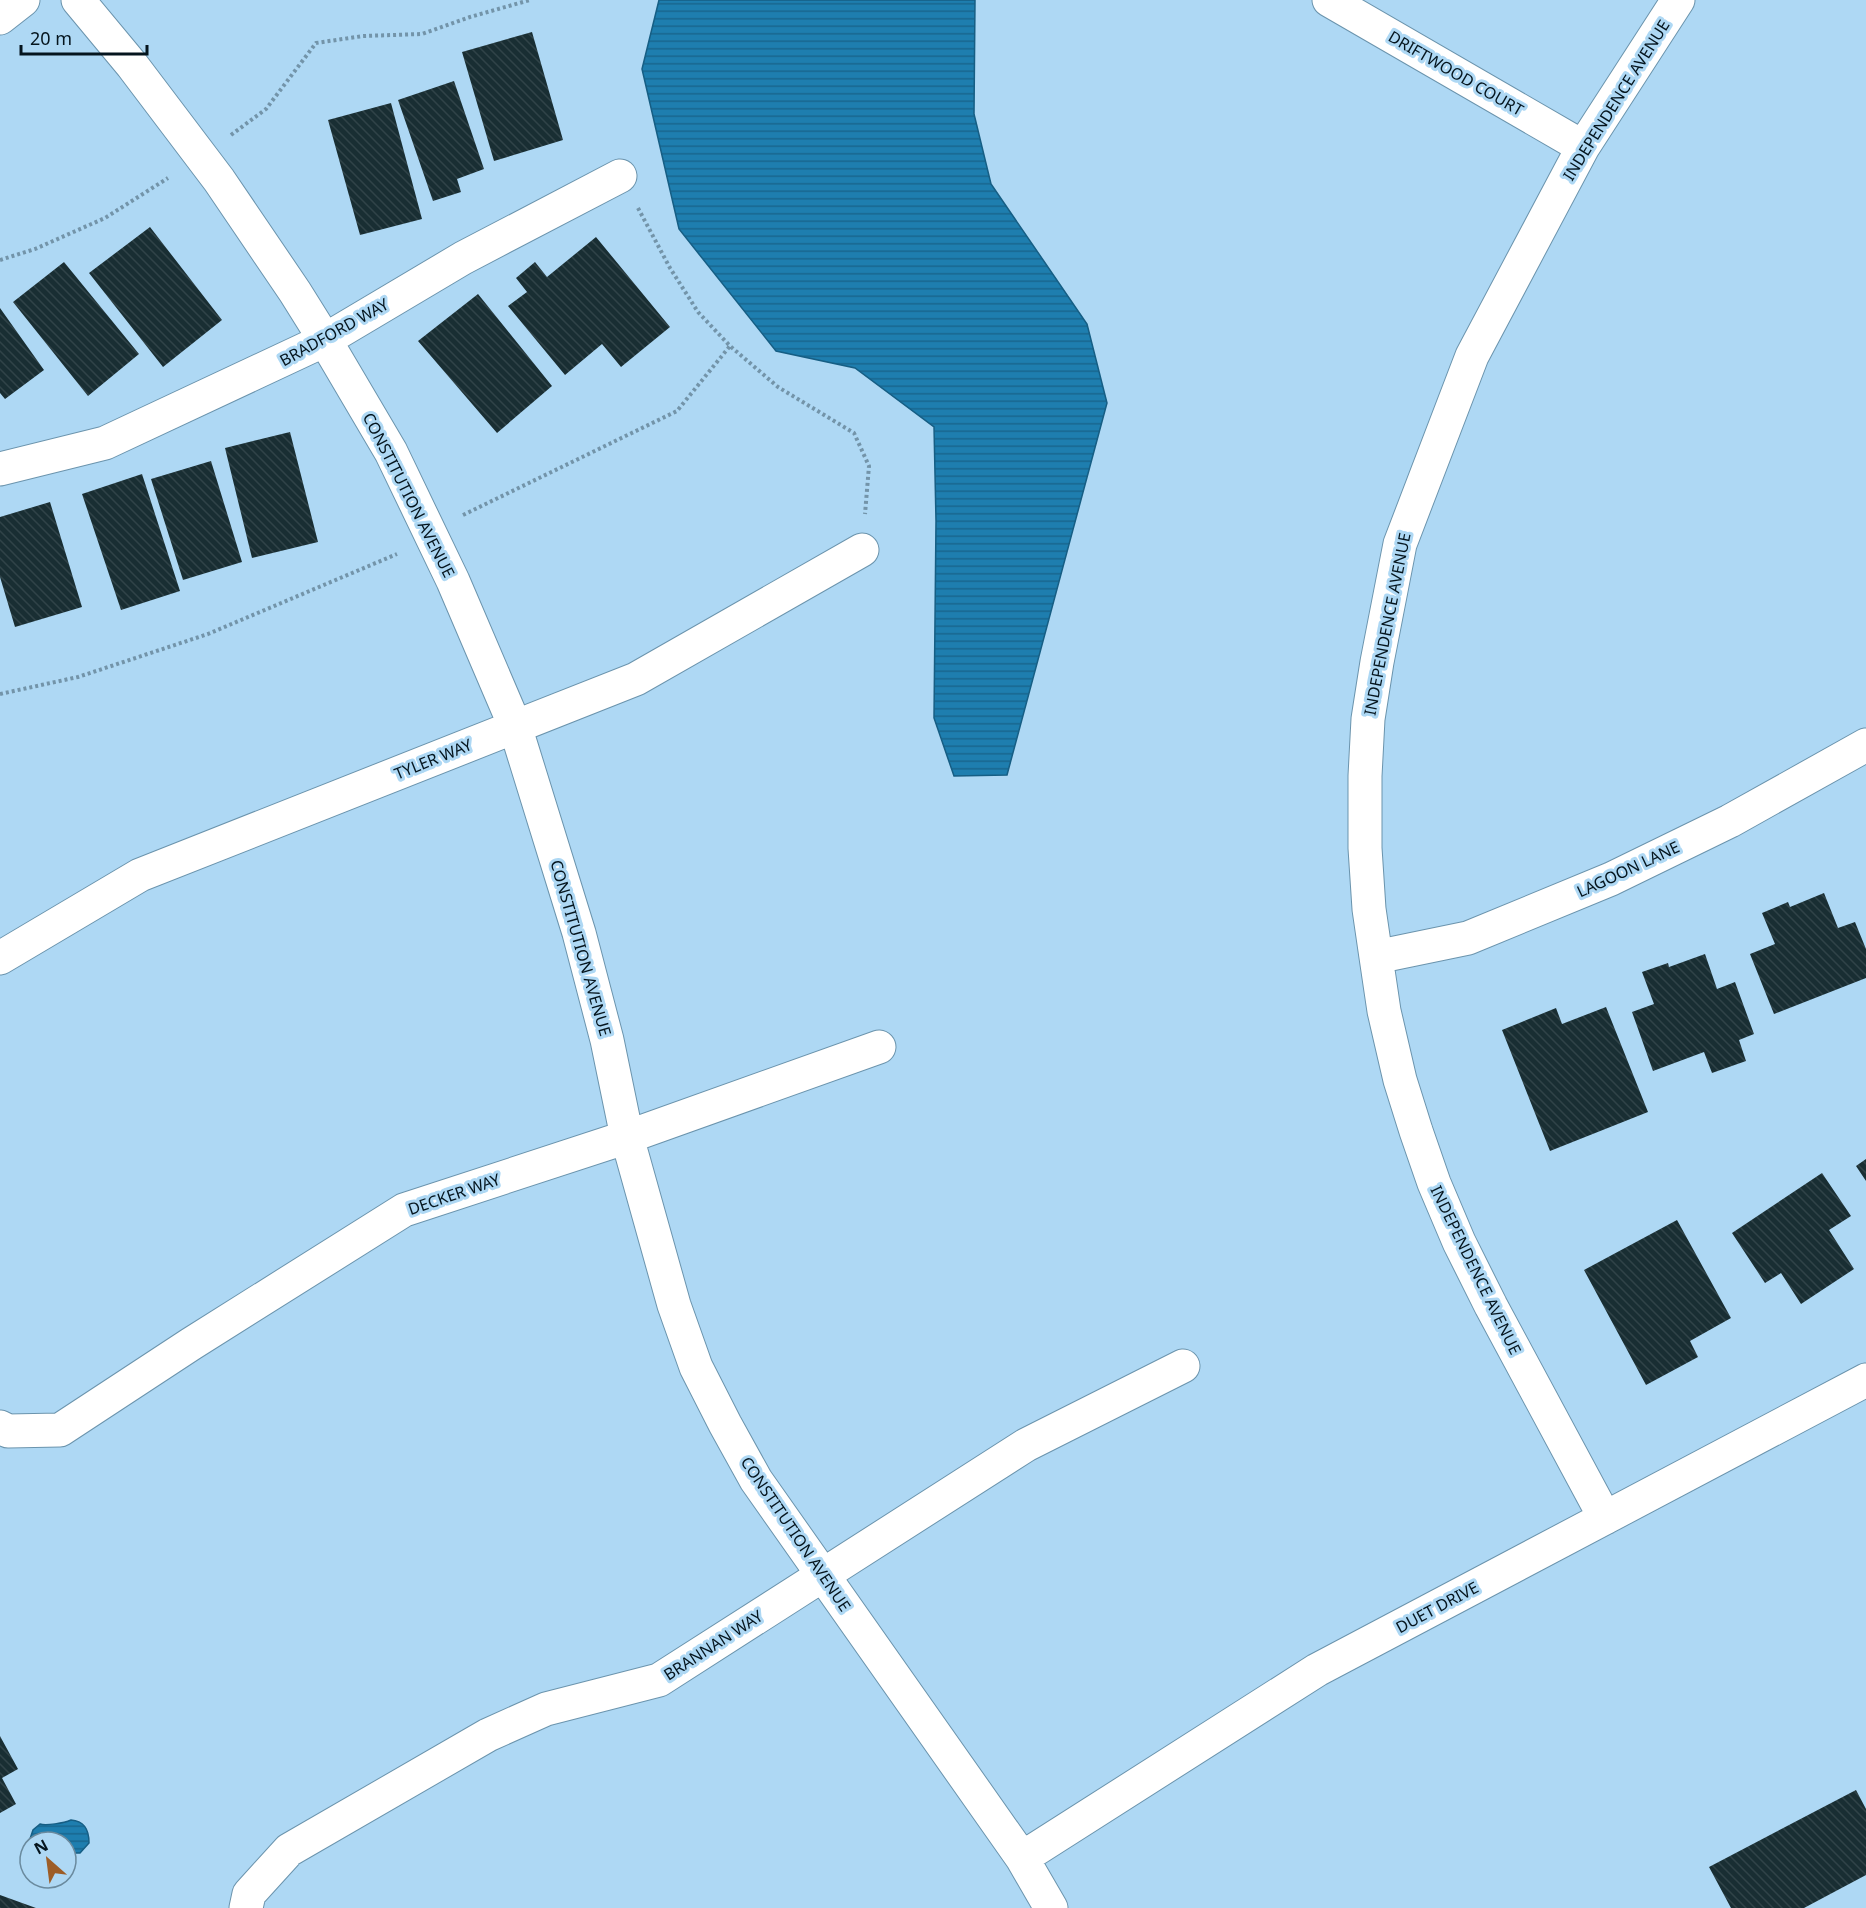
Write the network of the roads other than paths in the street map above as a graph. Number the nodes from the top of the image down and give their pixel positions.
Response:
1 (23, 0) edge
2 (78, 0) edge
3 (1329, 0) edge
4 (1678, 0) edge
5 (0, 18) edge
6 (1583, 147) junction
7 (620, 176) road end
8 (325, 340) junction
9 (0, 469) edge
10 (862, 550) road end
11 (515, 726) junction
12 (1866, 745) edge
13 (1376, 957) junction
14 (0, 958) edge
15 (879, 1047) dead end
16 (627, 1137) junction
17 (1183, 1366) dead end
18 (1866, 1380) edge
19 (0, 1427) edge
20 (1605, 1518) junction
21 (822, 1575) junction
22 (1022, 1858) junction
23 (246, 1908) edge
24 (1051, 1908) edge

1 - 5 street
2 - 8 street, CONSTITUTION AVENUE
3 - 6 street, DRIFTWOOD COURT
4 - 6 street, INDEPENDENCE AVENUE
6 - 13 street, INDEPENDENCE AVENUE
7 - 8 street, BRADFORD WAY
8 - 9 street, BRADFORD WAY
8 - 11 street, CONSTITUTION AVENUE
10 - 11 street, TYLER WAY
11 - 14 street, TYLER WAY
11 - 16 street, CONSTITUTION AVENUE
12 - 13 street, LAGOON LANE
13 - 20 street, INDEPENDENCE AVENUE
15 - 16 street, DECKER WAY
16 - 19 street, DECKER WAY
16 - 21 street, CONSTITUTION AVENUE
17 - 21 street, BRANNAN WAY
18 - 20 street, DUET DRIVE
20 - 22 street, DUET DRIVE
21 - 22 street, CONSTITUTION AVENUE
21 - 23 street, BRANNAN WAY
22 - 24 street, CONSTITUTION AVENUE

